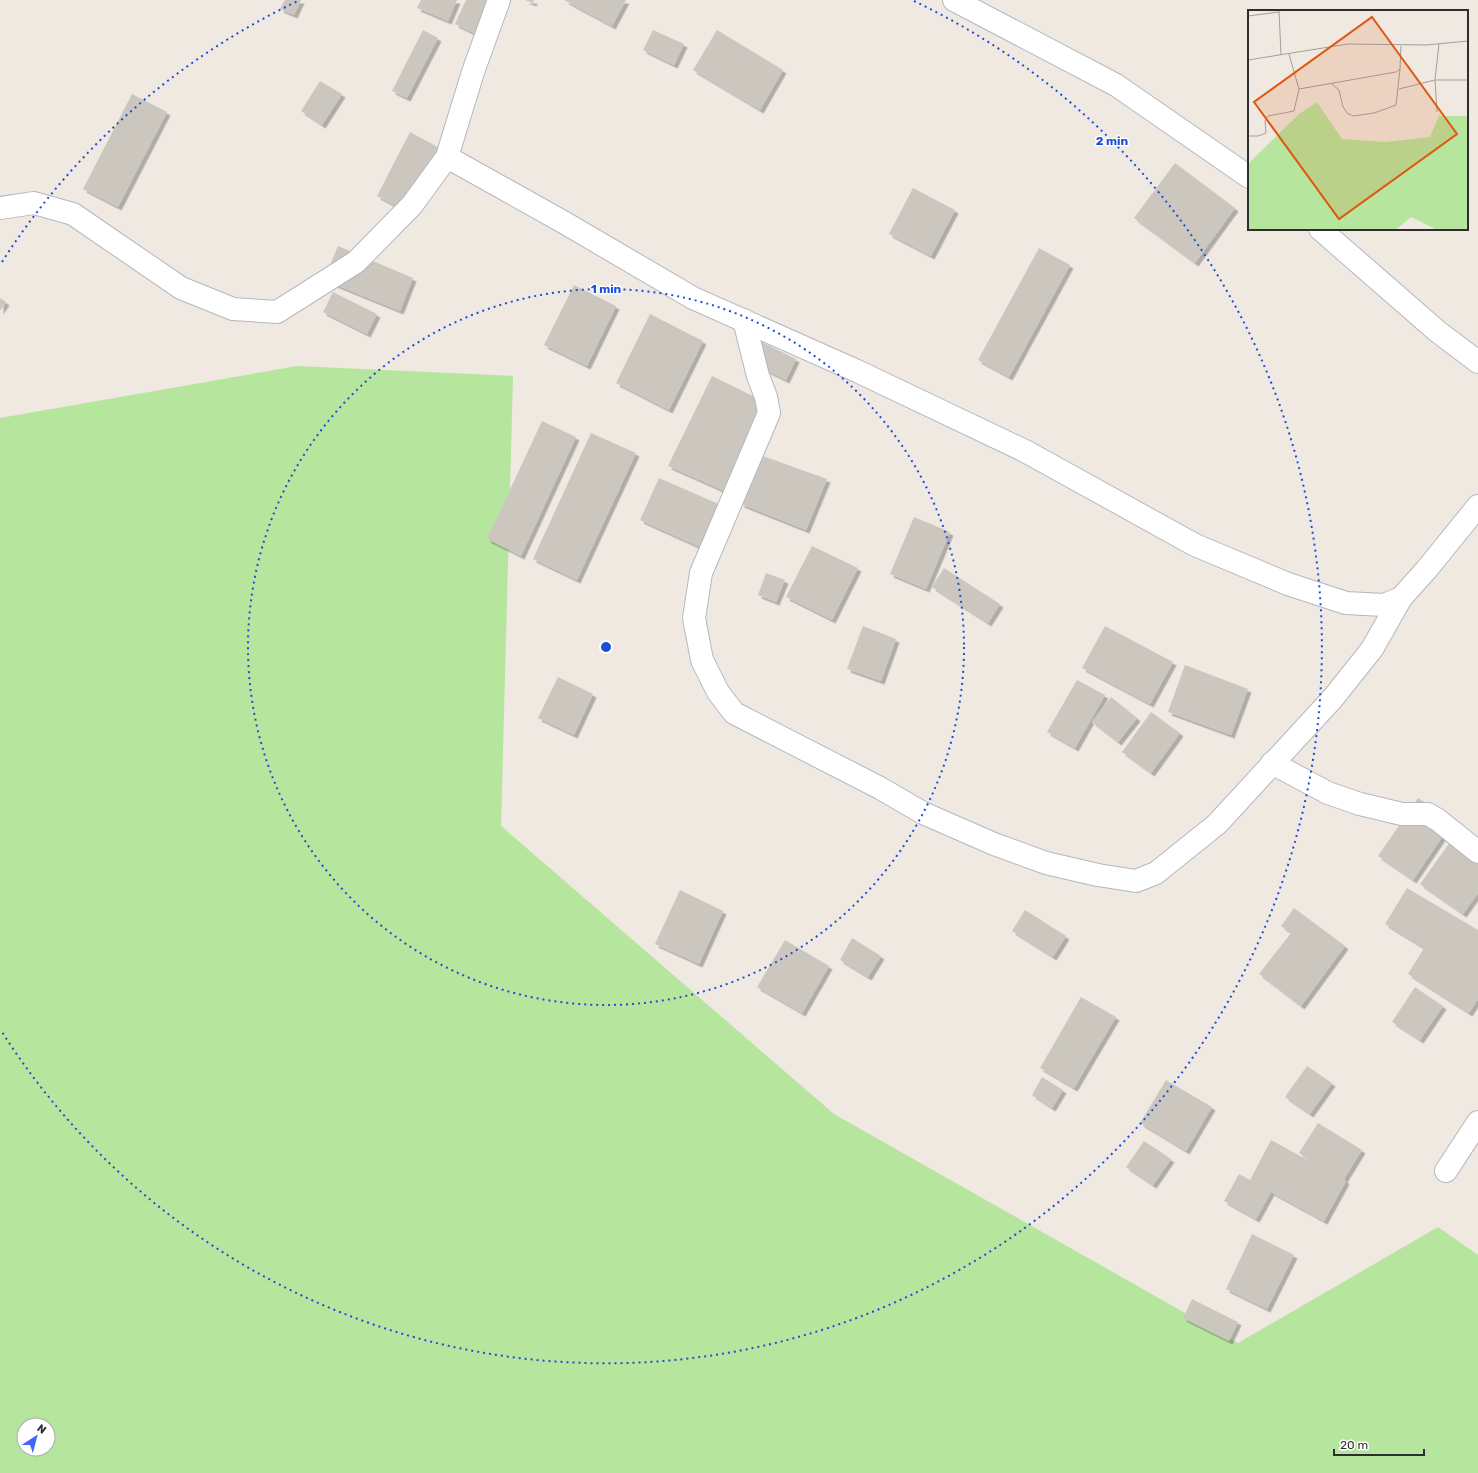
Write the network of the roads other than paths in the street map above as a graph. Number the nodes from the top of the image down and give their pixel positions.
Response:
1 (499, 0) edge
2 (954, 0) edge
3 (447, 157) junction
4 (1248, 175) edge
5 (0, 208) edge
6 (1321, 230) edge
7 (744, 320) junction
8 (1478, 362) edge
9 (1478, 506) edge
10 (1401, 598) junction
11 (1272, 763) junction
12 (1478, 852) edge
13 (1478, 1122) edge
14 (1446, 1171) dead end

1 - 3 street
2 - 4 street
3 - 5 street
3 - 7 street
6 - 8 street
7 - 10 street
7 - 11 street
9 - 10 street
10 - 11 street
11 - 12 street
13 - 14 street

